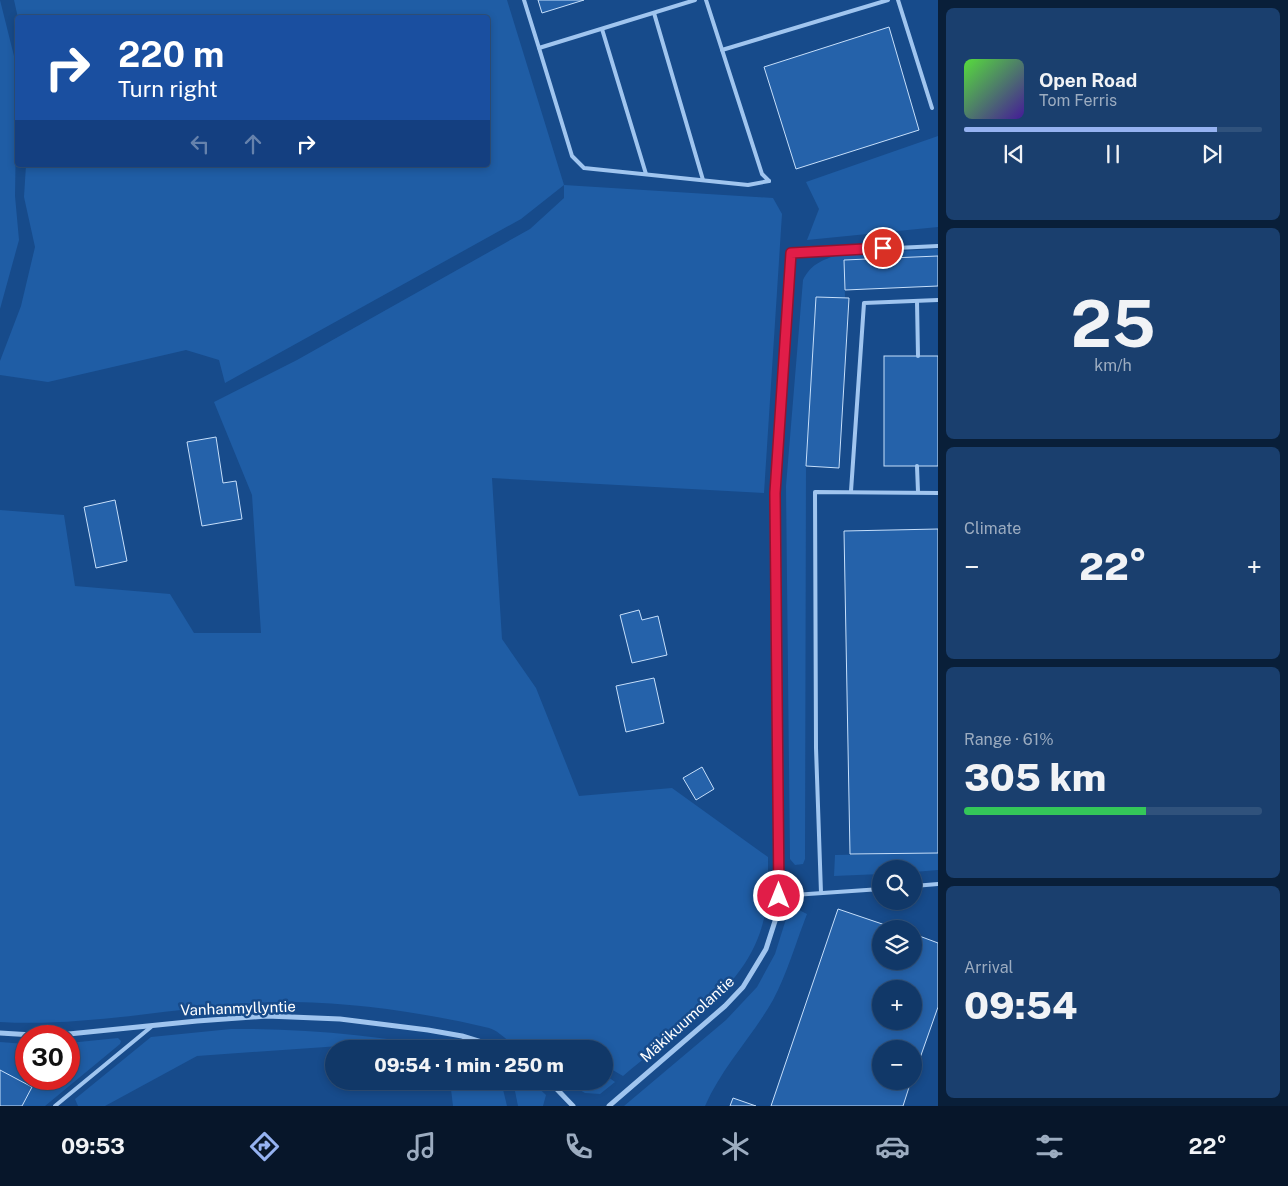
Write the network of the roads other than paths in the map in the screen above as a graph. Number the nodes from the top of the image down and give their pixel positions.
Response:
1 (524, 0) edge
2 (695, 0) edge
3 (706, 0) edge
4 (888, 0) edge
5 (898, 0) edge
6 (654, 13) junction
7 (602, 29) junction
8 (539, 48) junction
9 (722, 50) junction
10 (932, 108) dead end
11 (646, 174) junction
12 (703, 180) junction
13 (938, 246) edge
14 (791, 253) joint
15 (938, 300) edge
16 (916, 301) junction
17 (918, 356) dead end
18 (917, 466) dead end
19 (851, 491) junction
20 (918, 492) junction
21 (938, 493) edge
22 (938, 884) edge
23 (922, 885) edge
24 (872, 890) edge
25 (821, 893) junction
26 (779, 896) junction
27 (153, 1025) junction
28 (0, 1034) edge
29 (475, 1040) edge
30 (558, 1090) edge
31 (54, 1106) edge
32 (573, 1106) edge
33 (608, 1106) edge

1 - 8 lane
2 - 6 lane
3 - 9 lane
4 - 9 lane
5 - 10 lane
6 - 7 lane
6 - 12 lane
7 - 8 lane
7 - 11 lane
8 - 11 lane
9 - 12 lane
11 - 12 lane
13 - 14 lane
14 - 26 street, Mäkikuumolantie
15 - 16 lane
16 - 17 lane
16 - 19 lane
18 - 20 lane
19 - 20 lane
19 - 25 lane
20 - 21 lane
22 - 23 lane
24 - 25 lane
25 - 26 lane
26 - 33 street, Mäkikuumolantie
27 - 28 street, Vanhanmyllyntie
27 - 29 street, Vanhanmyllyntie
27 - 31 lane
30 - 32 street

